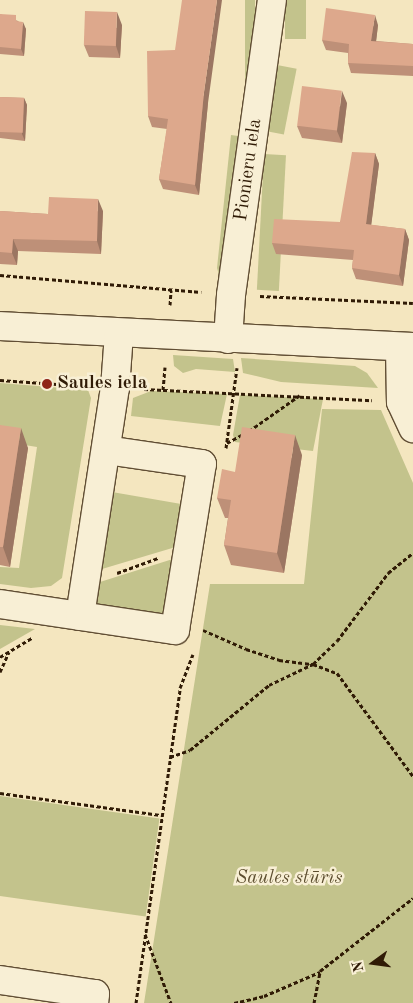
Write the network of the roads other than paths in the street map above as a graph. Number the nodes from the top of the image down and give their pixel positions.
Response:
1 (272, 0) edge
2 (0, 326) edge
3 (119, 334) junction
4 (228, 339) junction
5 (407, 347) edge
6 (413, 428) edge
7 (106, 450) junction
8 (0, 604) edge
9 (80, 616) junction
10 (0, 980) edge
11 (94, 1003) edge

1 - 4 street, Pionieru iela
2 - 3 street
3 - 4 street
3 - 7 street
4 - 5 street
5 - 6 street
7 - 9 street
7 - 9 street
8 - 9 street
10 - 11 street

